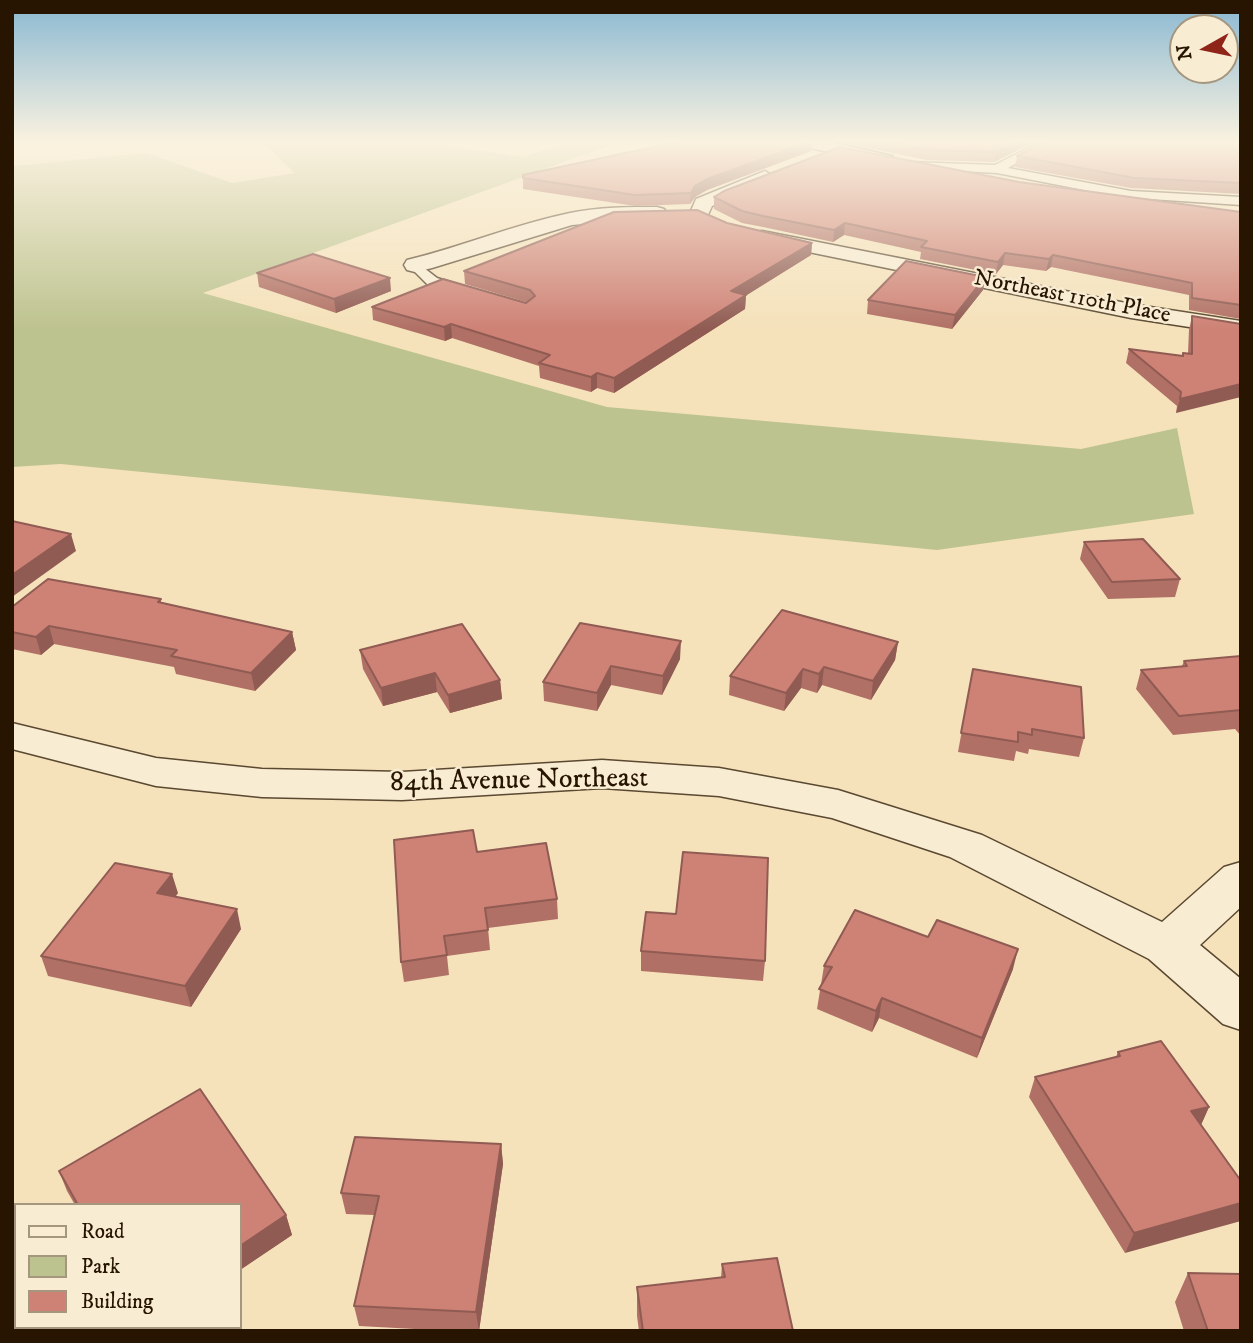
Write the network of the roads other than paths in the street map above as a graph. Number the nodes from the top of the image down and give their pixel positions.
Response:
1 (703, 204) edge
2 (1167, 204) edge
3 (1241, 215) edge
4 (747, 233) edge
5 (415, 265) joint
6 (485, 297) edge
7 (1241, 328) edge
8 (12, 736) edge
9 (1241, 879) edge
10 (1167, 946) junction
11 (1241, 1009) edge

1 - 5 street
2 - 3 street
4 - 7 street, Northeast 110th Place
5 - 6 lane
8 - 10 street, 84th Avenue Northeast
9 - 10 street
10 - 11 street, 84th Avenue Northeast

